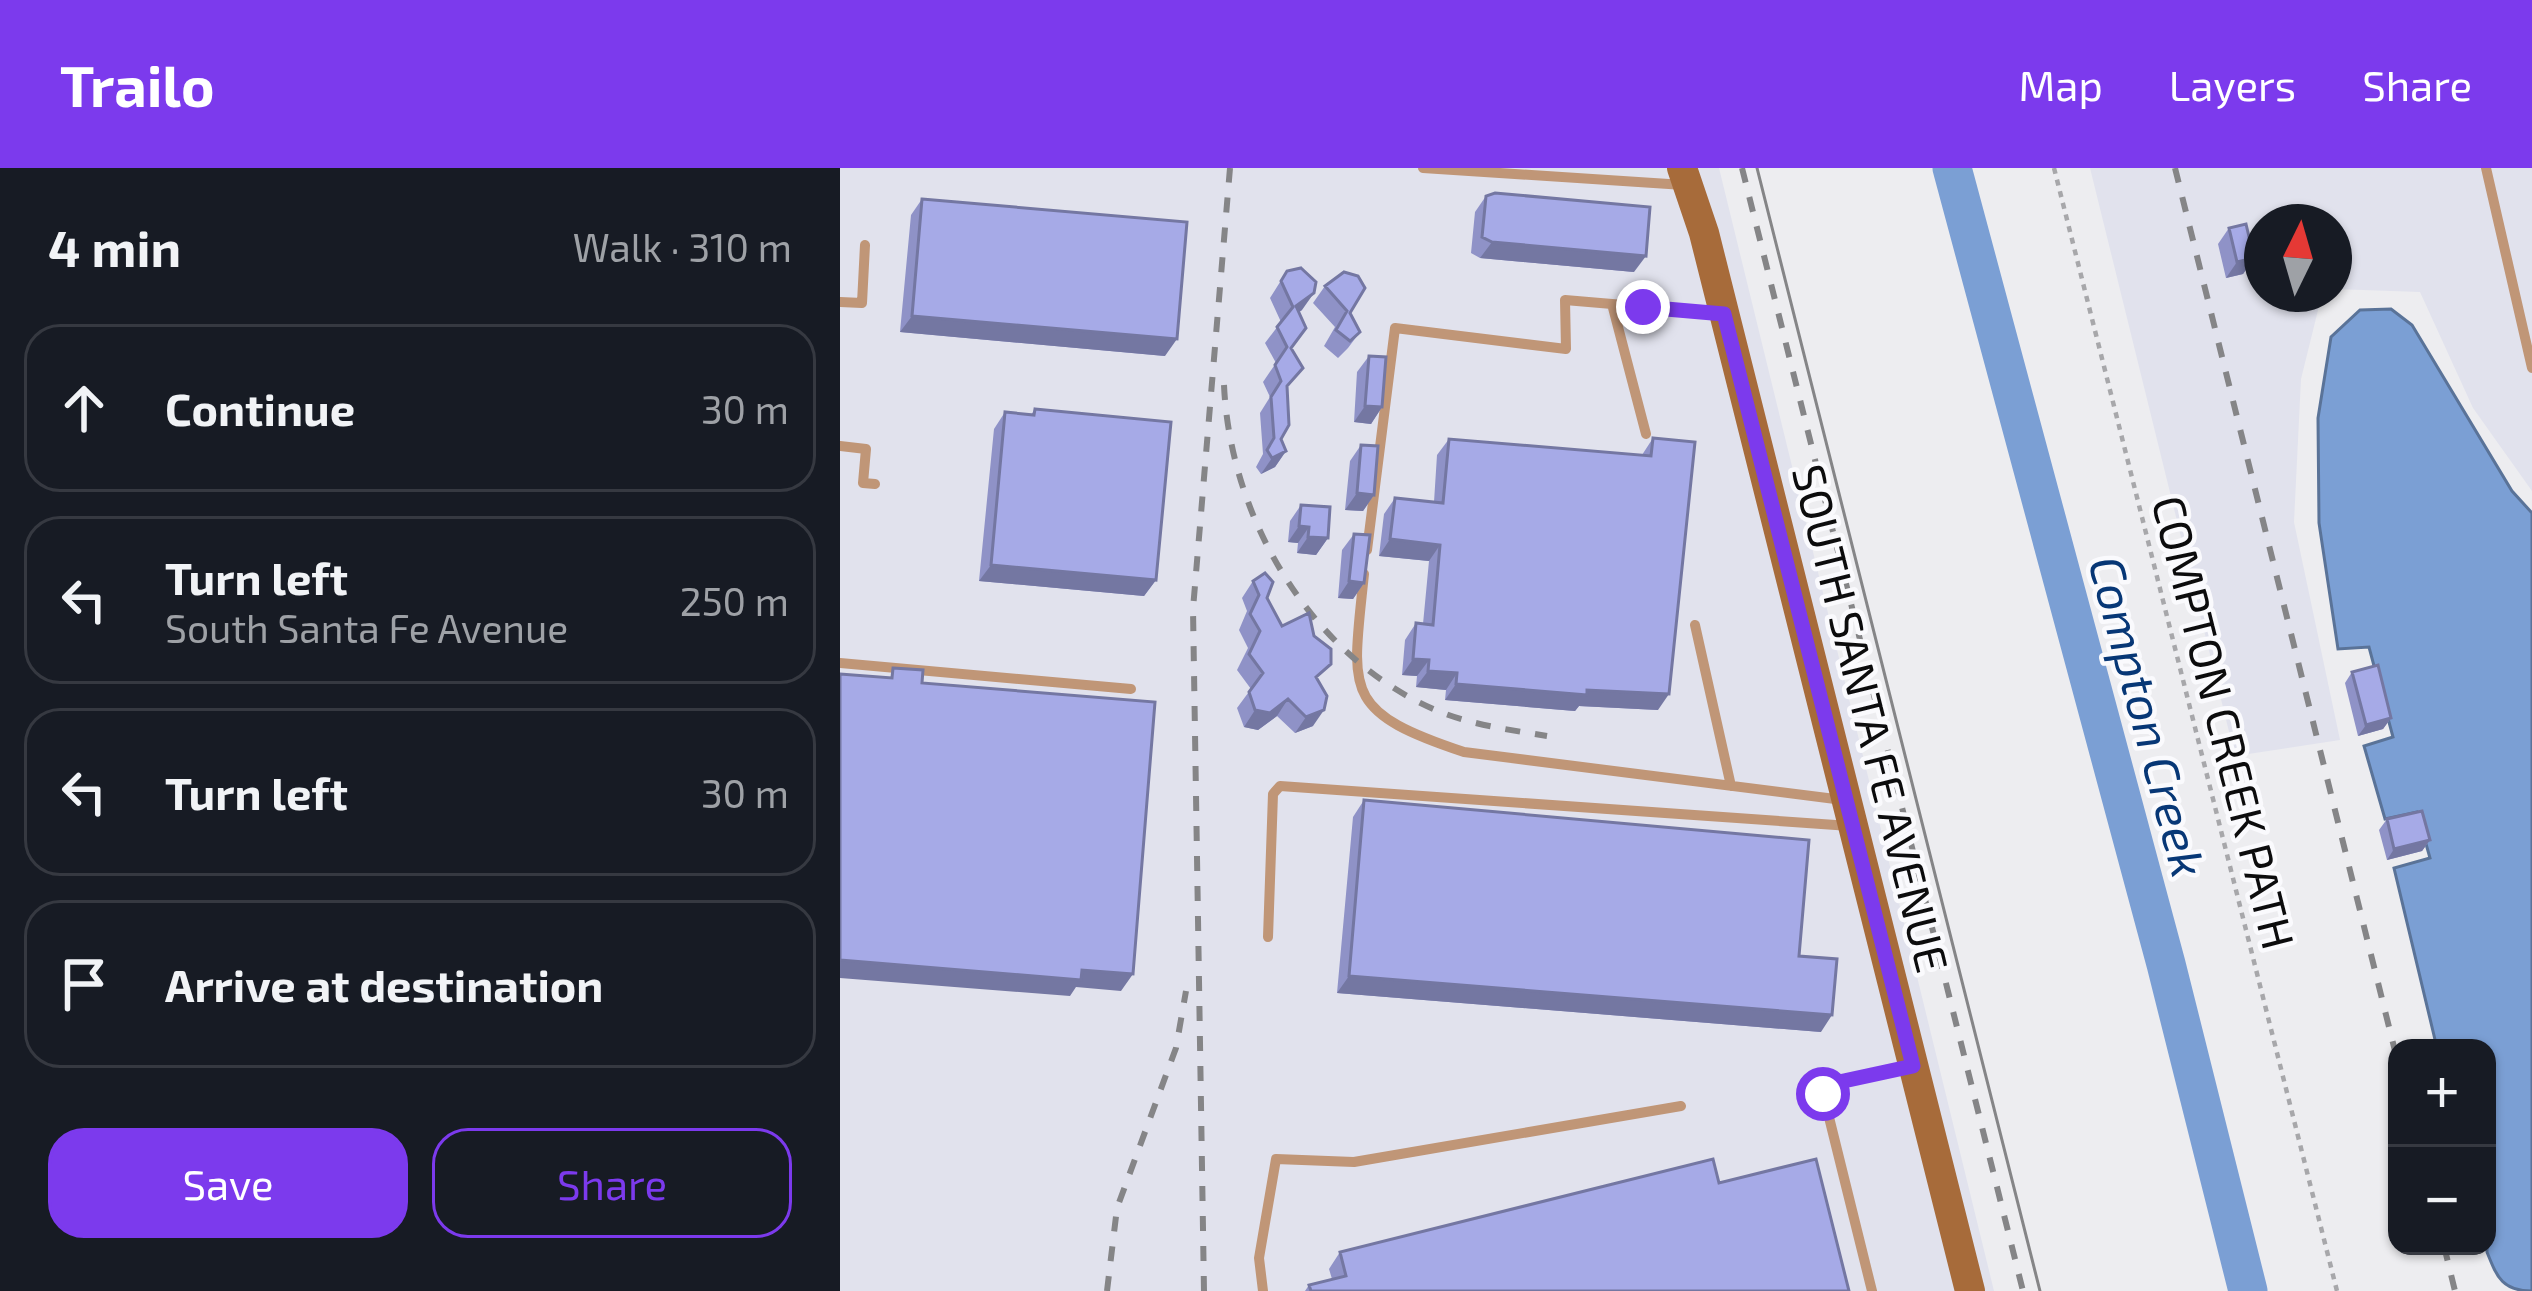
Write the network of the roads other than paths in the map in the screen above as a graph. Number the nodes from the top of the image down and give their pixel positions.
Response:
1 (1423, 168) edge
2 (2486, 168) edge
3 (1513, 171) edge
4 (1684, 176) edge
5 (865, 245) dead end
6 (840, 302) edge
7 (1612, 304) junction
8 (1724, 314) junction
9 (2532, 368) edge
10 (1646, 434) dead end
11 (840, 446) edge
12 (875, 484) dead end
13 (1696, 625) dead end
14 (840, 663) edge
15 (1132, 688) dead end
16 (1731, 786) junction
17 (1850, 813) junction
18 (1268, 937) dead end
19 (1913, 1066) junction
20 (1681, 1106) dead end
21 (1263, 1291) edge
22 (1871, 1291) edge
23 (1970, 1291) edge

1 - 3 lane
2 - 9 lane
3 - 4 lane
4 - 8 main road, SOUTH SANTA FE AVENUE
5 - 6 lane
7 - 8 lane
7 - 10 lane
7 - 16 lane
8 - 17 main road, SOUTH SANTA FE AVENUE
11 - 12 lane
13 - 16 lane
14 - 15 lane
16 - 17 lane
17 - 18 lane
17 - 19 main road, SOUTH SANTA FE AVENUE
19 - 22 lane
19 - 23 main road, SOUTH SANTA FE AVENUE
20 - 21 lane

